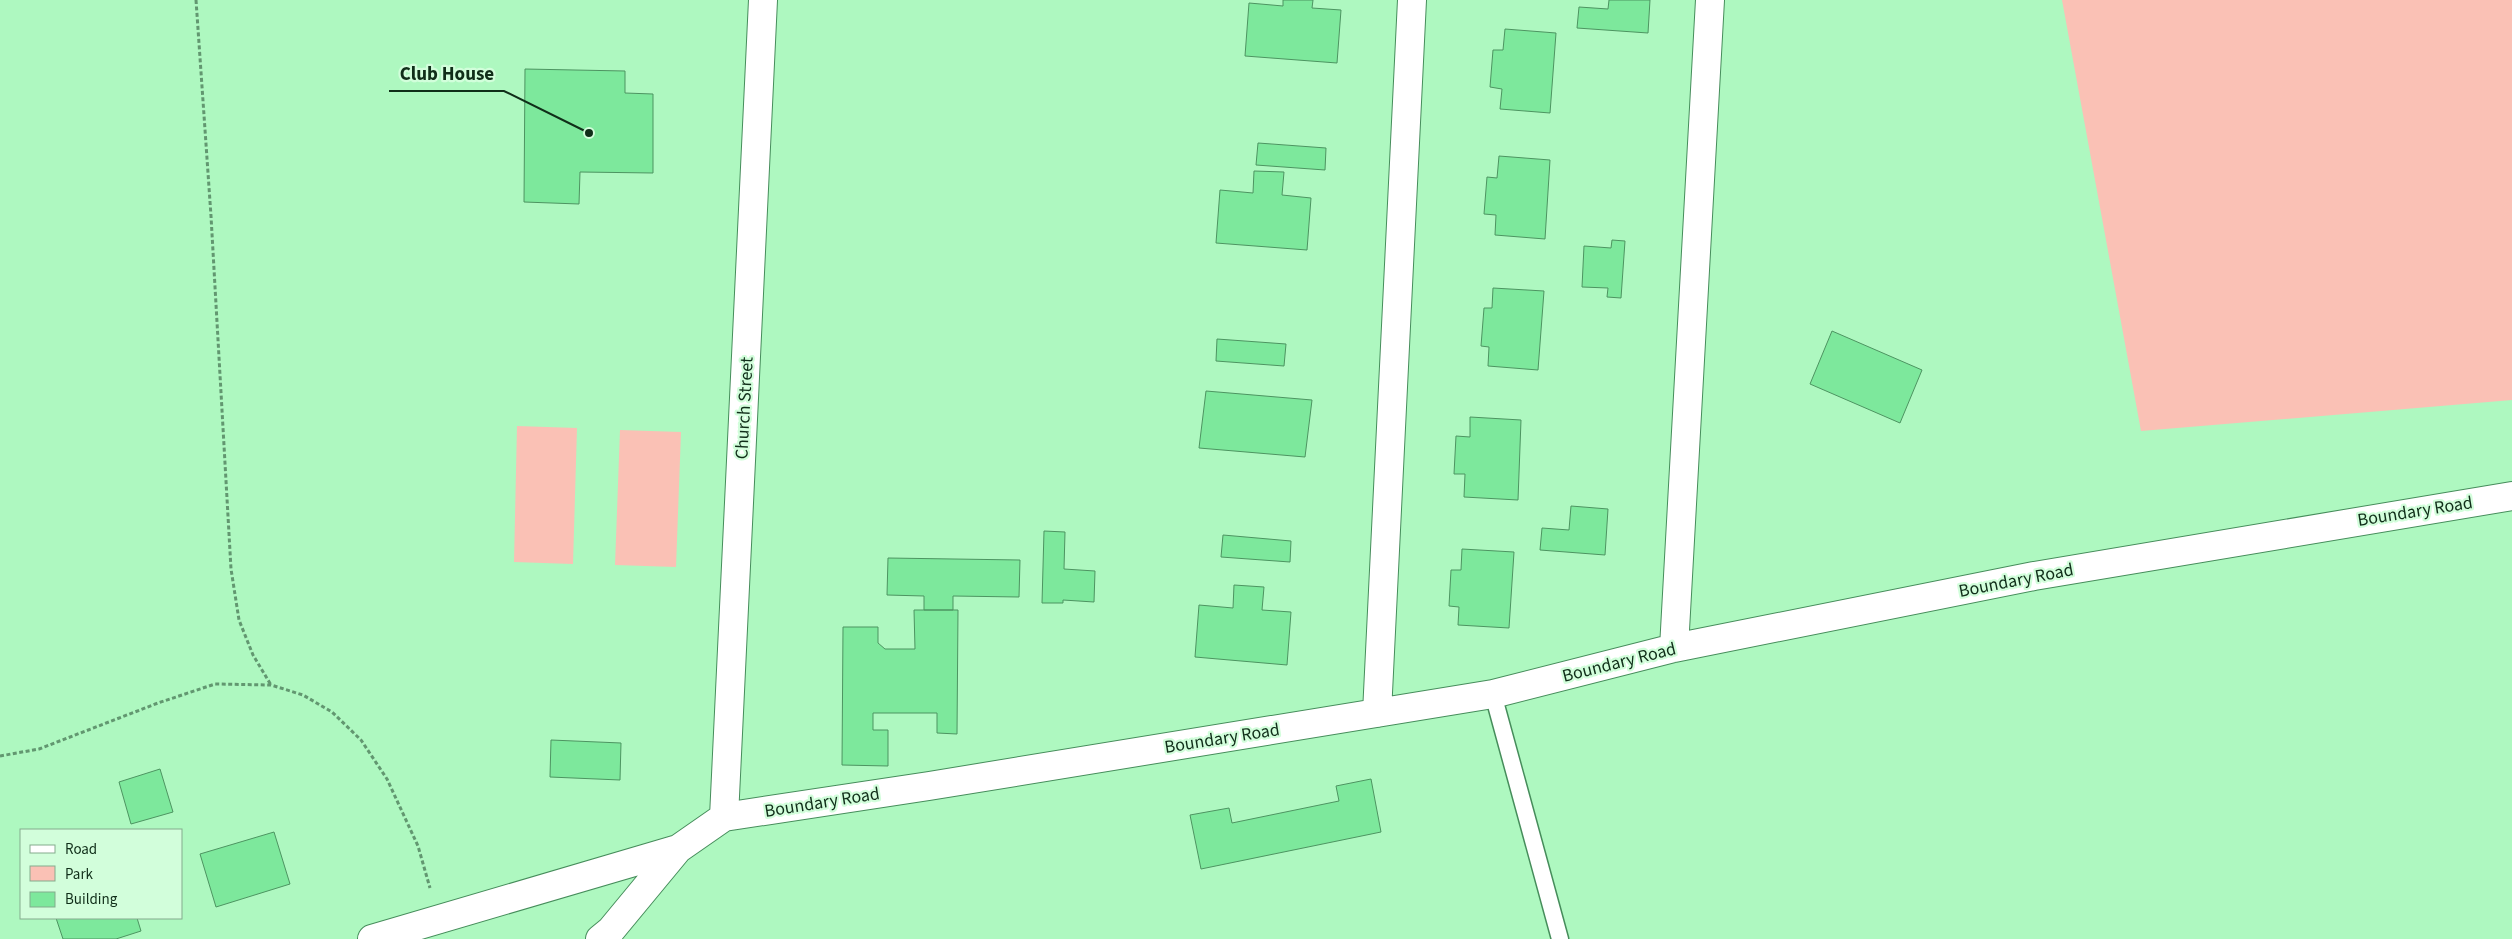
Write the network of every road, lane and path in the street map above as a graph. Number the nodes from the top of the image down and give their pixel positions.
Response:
1 (196, 0) edge
2 (763, 0) edge
3 (1412, 0) edge
4 (1710, 0) edge
5 (2512, 496) edge
6 (1674, 648) junction
7 (272, 685) junction
8 (1493, 694) junction
9 (1377, 713) junction
10 (0, 756) edge
11 (724, 817) junction
12 (678, 849) junction
13 (439, 920) junction
14 (372, 939) edge
15 (600, 939) edge
16 (1560, 939) edge

1 - 7 path
2 - 11 street, Church Street
3 - 9 street
4 - 6 street
5 - 6 street, Boundary Road
6 - 8 street, Boundary Road
7 - 10 path
7 - 13 path
8 - 9 street, Boundary Road
8 - 16 lane
9 - 11 street, Boundary Road
11 - 12 street
12 - 13 street
12 - 15 street
13 - 14 street

